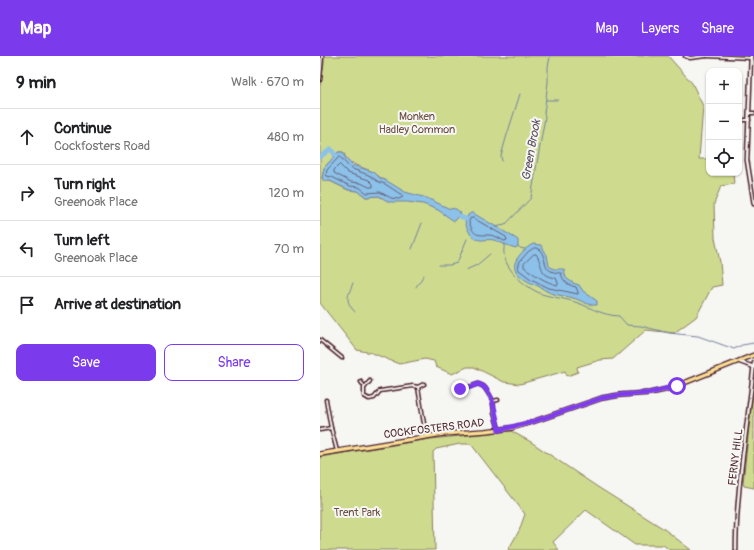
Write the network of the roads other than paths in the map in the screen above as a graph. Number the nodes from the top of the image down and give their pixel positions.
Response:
1 (322, 56) edge
2 (686, 56) edge
3 (707, 56) edge
4 (693, 57) edge
5 (751, 57) edge
6 (320, 80) edge
7 (750, 81) junction
8 (754, 81) edge
9 (749, 113) junction
10 (754, 113) edge
11 (742, 120) edge
12 (749, 120) junction
13 (754, 204) edge
14 (320, 340) edge
15 (754, 355) edge
16 (342, 358) dead end
17 (740, 362) junction
18 (754, 363) edge
19 (754, 367) edge
20 (370, 381) dead end
21 (361, 382) dead end
22 (424, 384) dead end
23 (364, 386) junction
24 (418, 387) junction
25 (460, 390) dead end
26 (326, 400) dead end
27 (498, 400) dead end
28 (493, 401) junction
29 (331, 428) junction
30 (320, 430) edge
31 (499, 430) junction
32 (426, 436) junction
33 (337, 451) junction
34 (320, 454) edge
35 (736, 550) edge

1 - 6 street
2 - 4 street
3 - 4 street
3 - 5 street
5 - 7 street
7 - 8 street
7 - 9 street
9 - 10 street
9 - 12 street
11 - 12 street
12 - 13 street
14 - 16 street
15 - 17 main road, COCKFOSTERS ROAD
17 - 19 street
17 - 31 main road, COCKFOSTERS ROAD
18 - 19 street, FERNY HILL
19 - 35 street, FERNY HILL
20 - 23 street
21 - 23 street
22 - 24 street
23 - 24 street
24 - 32 street
25 - 28 street
26 - 29 street
27 - 28 street
28 - 31 street
29 - 30 street
29 - 33 street
31 - 32 main road, COCKFOSTERS ROAD
32 - 33 main road, COCKFOSTERS ROAD
33 - 34 main road, COCKFOSTERS ROAD

